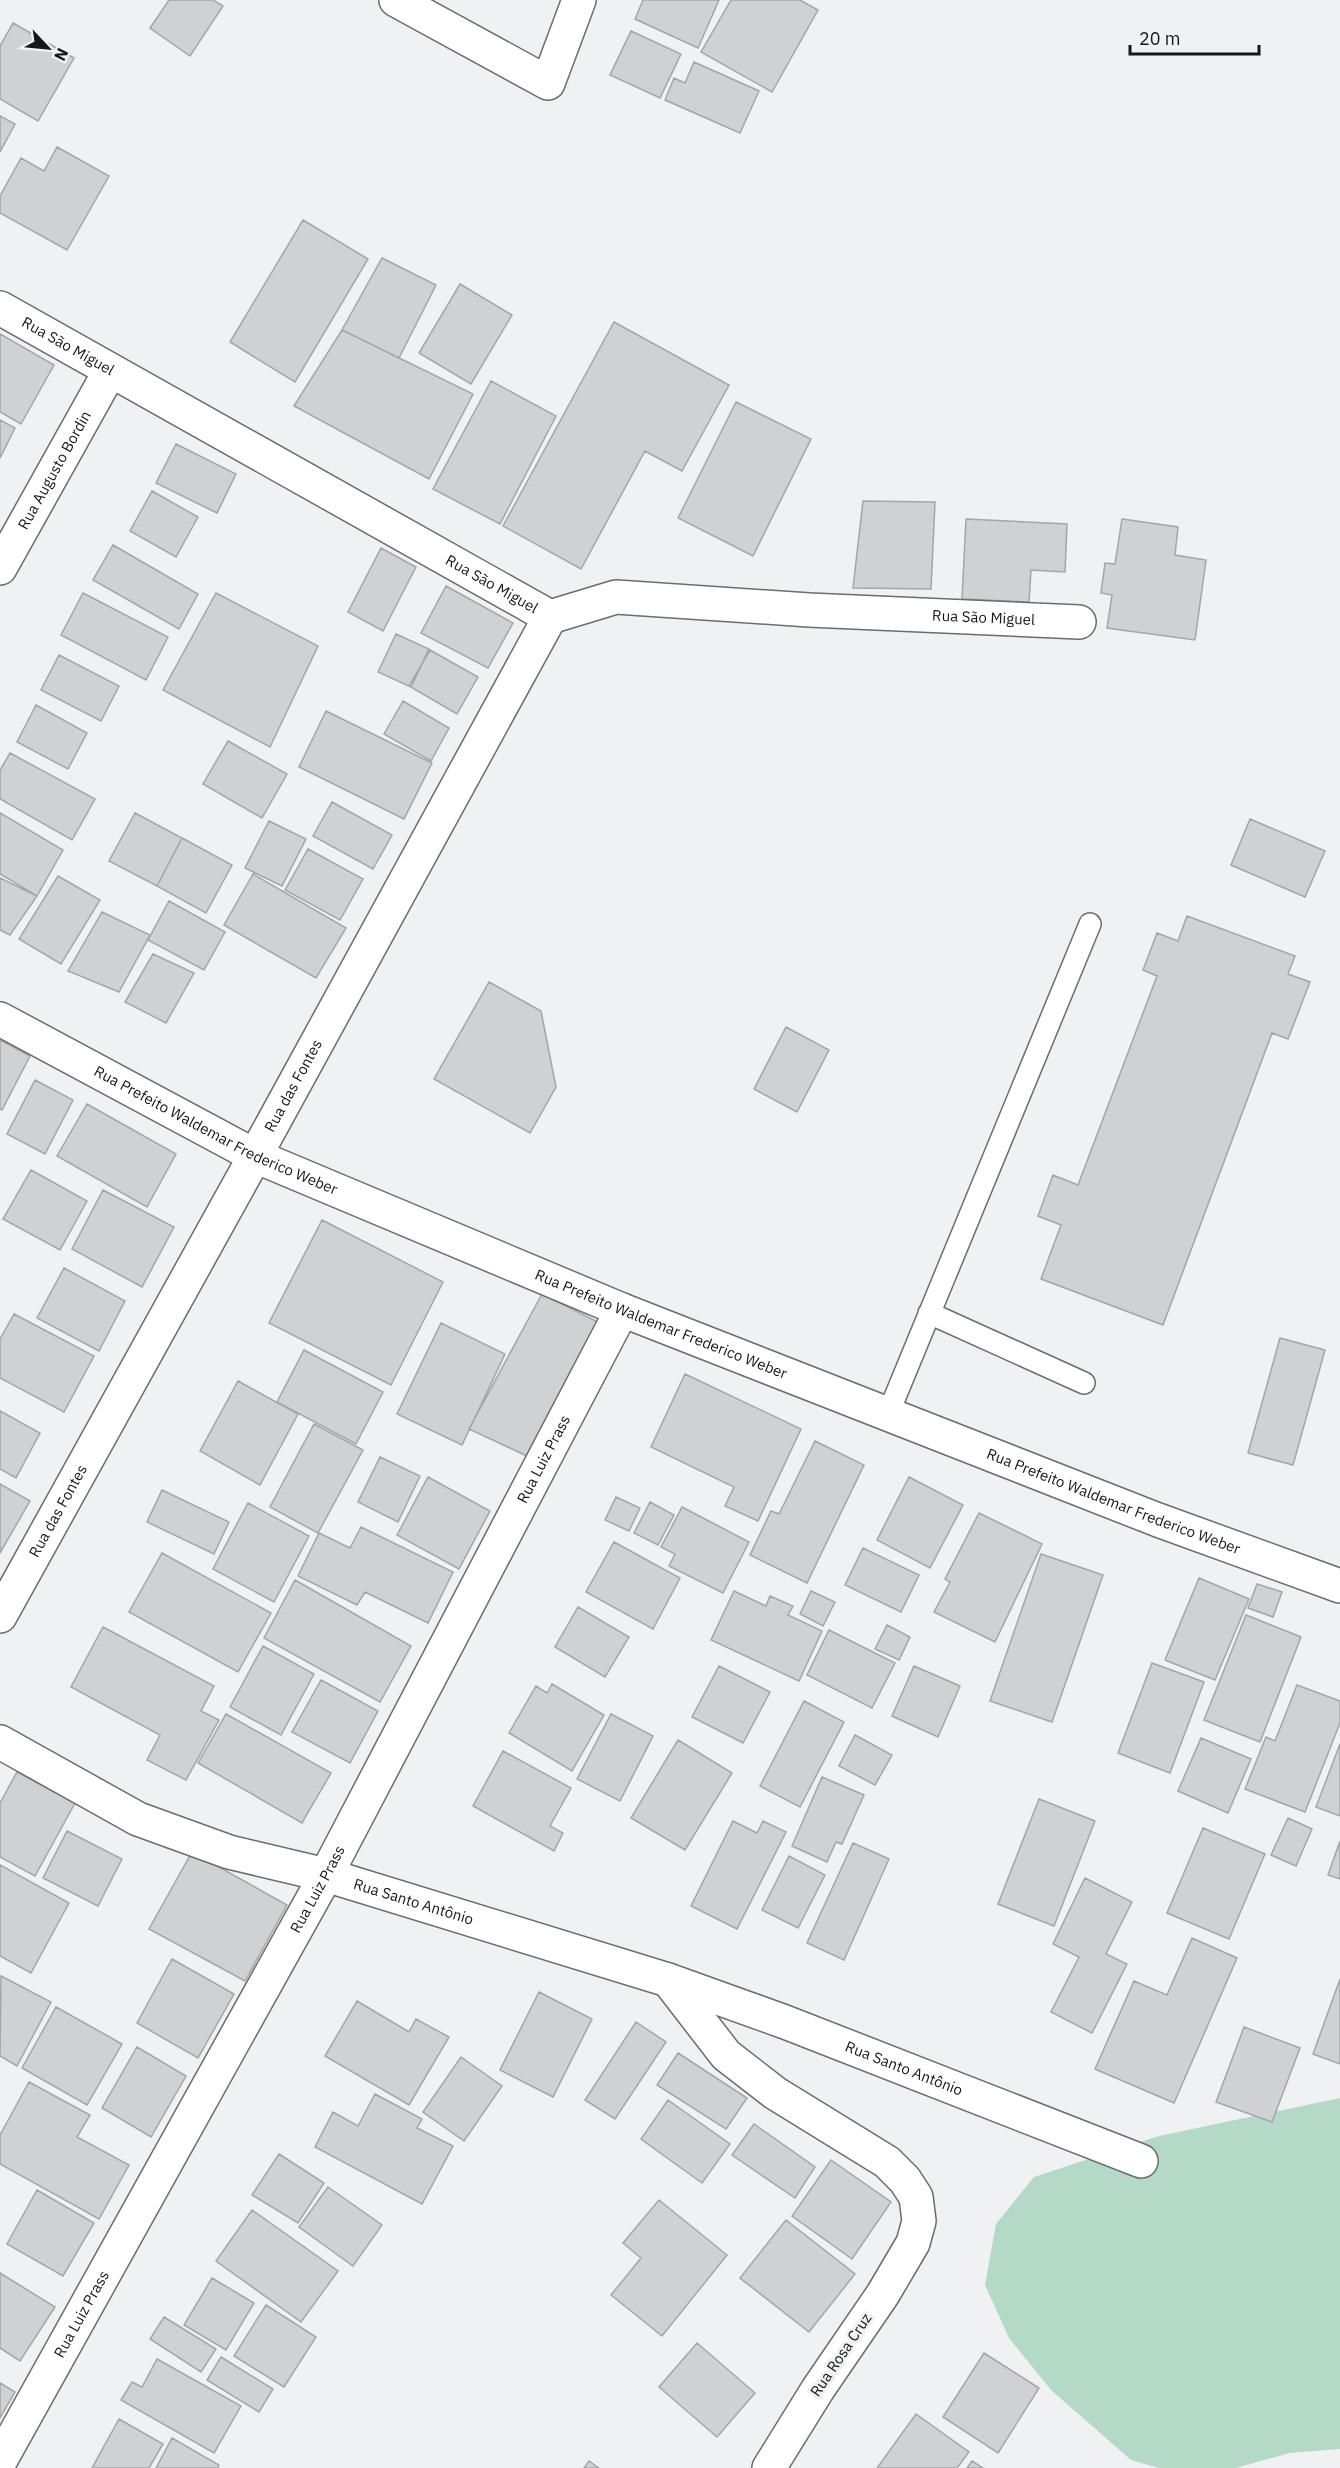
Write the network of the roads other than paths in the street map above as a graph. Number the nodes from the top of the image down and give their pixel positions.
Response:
1 (396, 0) edge
2 (579, 0) edge
3 (0, 308) edge
4 (110, 371) junction
5 (0, 568) edge
6 (550, 617) junction
7 (1079, 622) dead end
8 (1090, 924) dead end
9 (0, 1019) edge
10 (255, 1156) junction
11 (622, 1310) junction
12 (929, 1313) junction
13 (1084, 1383) dead end
14 (888, 1414) junction
15 (1340, 1586) edge
16 (0, 1616) edge
17 (0, 1742) edge
18 (326, 1875) junction
19 (668, 1980) junction
20 (1141, 2161) dead end
21 (0, 2461) edge
22 (769, 2468) edge

1 - 2 street
3 - 4 street, Rua São Miguel
4 - 5 street, Rua Augusto Bordin
4 - 6 street, Rua São Miguel
6 - 7 street, Rua São Miguel
6 - 10 street, Rua das Fontes
8 - 12 lane
9 - 10 street, Rua Prefeito Waldemar Frederico Weber
10 - 11 street, Rua Prefeito Waldemar Frederico Weber
10 - 16 street, Rua das Fontes
11 - 14 street, Rua Prefeito Waldemar Frederico Weber
11 - 18 street, Rua Luiz Prass
12 - 13 lane
12 - 14 lane
14 - 15 street, Rua Prefeito Waldemar Frederico Weber
17 - 18 street, Rua Santo Antônio
18 - 19 street, Rua Santo Antônio
18 - 21 street, Rua Luiz Prass
19 - 20 street, Rua Santo Antônio
19 - 22 street, Rua Rosa Cruz

